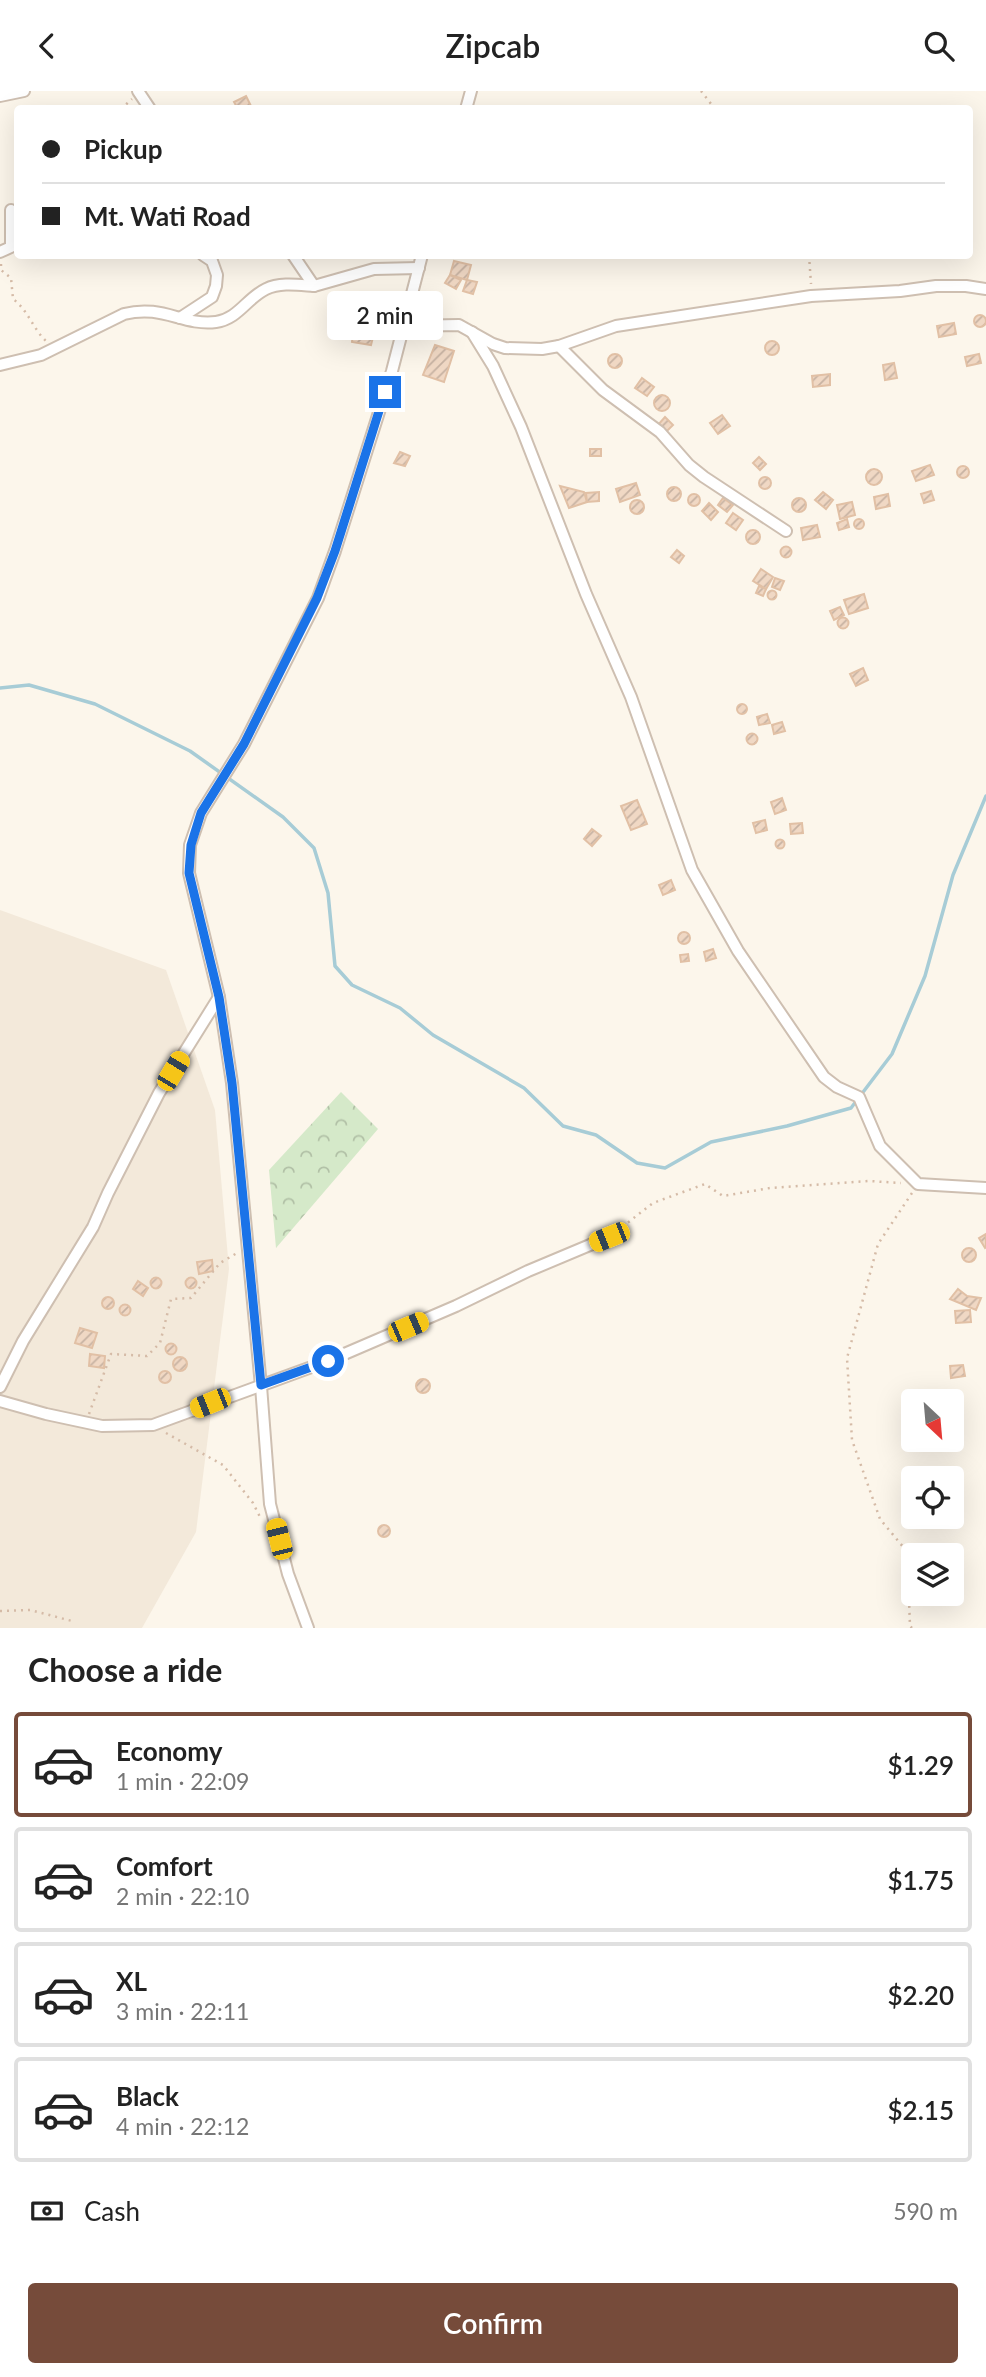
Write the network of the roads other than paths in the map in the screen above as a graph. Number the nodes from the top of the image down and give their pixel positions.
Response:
1 (24, 91) edge
2 (0, 96) edge
3 (11, 210) dead end
4 (1, 257) edge
5 (209, 259) edge
6 (296, 259) edge
7 (421, 259) edge
8 (419, 268) junction
9 (314, 286) junction
10 (986, 289) edge
11 (180, 318) junction
12 (404, 326) junction
13 (472, 332) junction
14 (559, 345) junction
15 (0, 365) edge
16 (786, 531) dead end
17 (219, 997) junction
18 (986, 1188) edge
19 (609, 1237) road end
20 (261, 1385) junction
21 (0, 1387) edge
22 (0, 1401) edge
23 (308, 1628) edge

1 - 2 street
3 - 4 street
5 - 11 street
6 - 9 street
7 - 8 street
8 - 9 street
8 - 12 street
9 - 11 street
10 - 14 street
11 - 15 street
12 - 13 street
12 - 17 street
13 - 14 street
13 - 18 street
14 - 16 street
17 - 20 street
17 - 21 street
19 - 20 street
20 - 22 street
20 - 23 street

